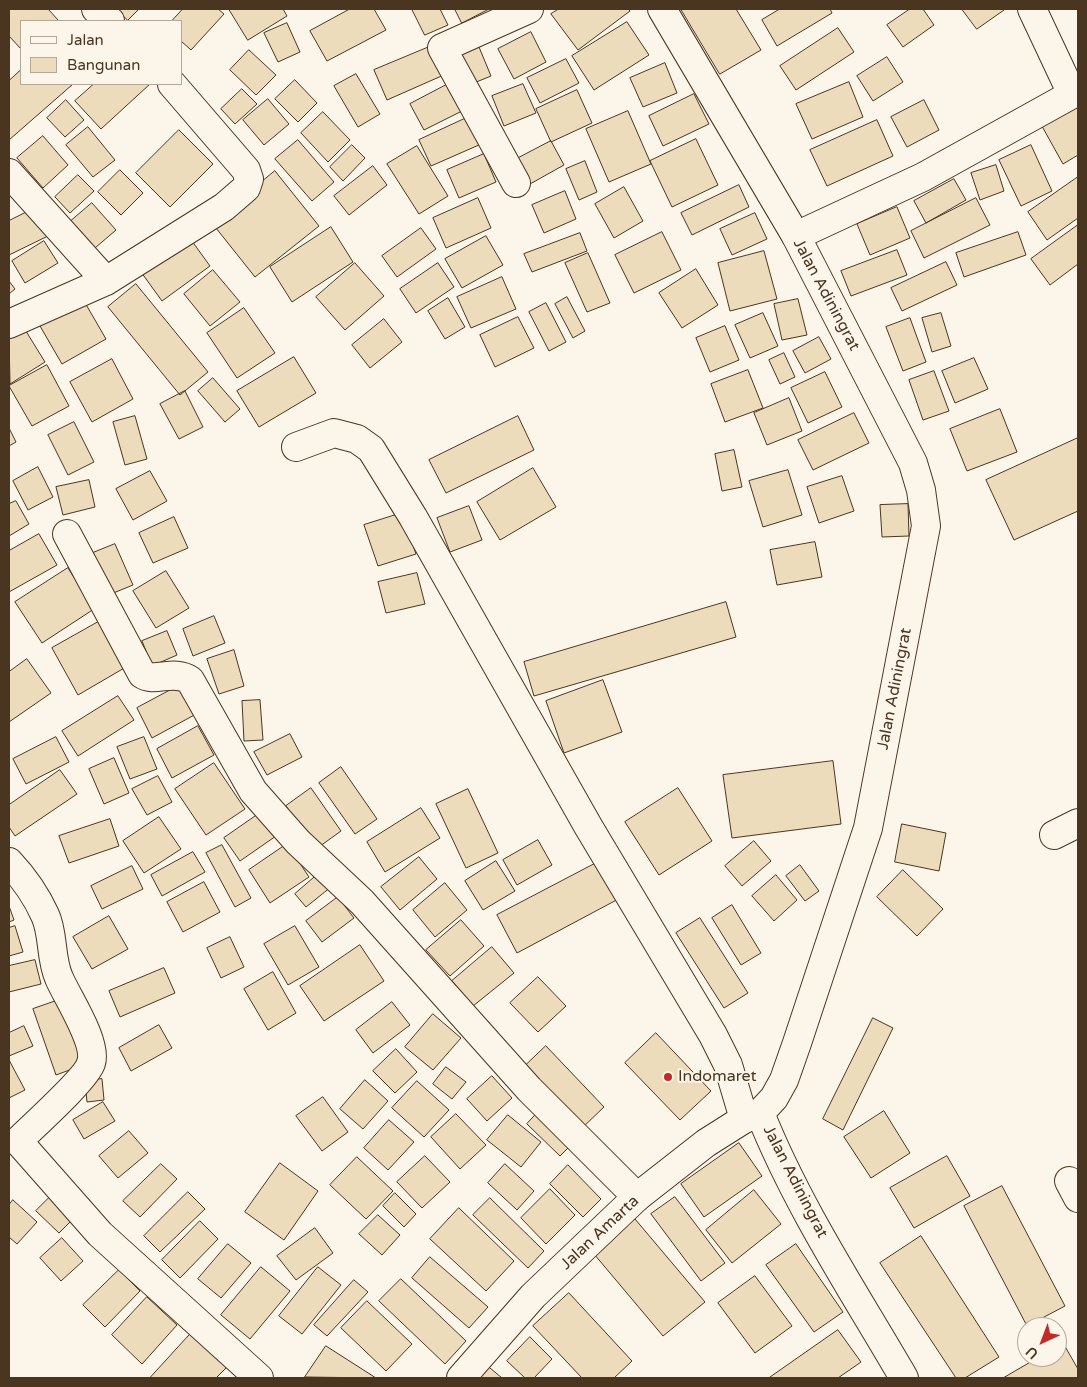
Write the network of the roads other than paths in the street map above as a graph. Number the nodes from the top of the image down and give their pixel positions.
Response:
1 (96, 9) edge
2 (529, 9) edge
3 (662, 9) edge
4 (1032, 9) edge
5 (109, 20) edge
6 (173, 85) edge
7 (1075, 92) edge
8 (9, 173) edge
9 (516, 183) dead end
10 (796, 236) junction
11 (106, 281) junction
12 (9, 324) edge
13 (296, 447) dead end
14 (67, 534) dead end
15 (1078, 823) edge
16 (1054, 835) dead end
17 (9, 862) edge
18 (752, 1116) junction
19 (14, 1144) edge
20 (637, 1198) junction
21 (249, 1375) edge
22 (461, 1378) edge
23 (904, 1378) edge

1 - 5 street
2 - 9 street
3 - 10 street, Jalan Adiningrat
4 - 7 street
6 - 11 street
7 - 10 street
8 - 11 street
10 - 18 street, Jalan Adiningrat
11 - 12 street
13 - 18 street
14 - 20 street
15 - 16 street
17 - 19 street
18 - 20 street, Jalan Amarta
18 - 23 street, Jalan Adiningrat
19 - 21 street
20 - 22 street, Jalan Amarta

